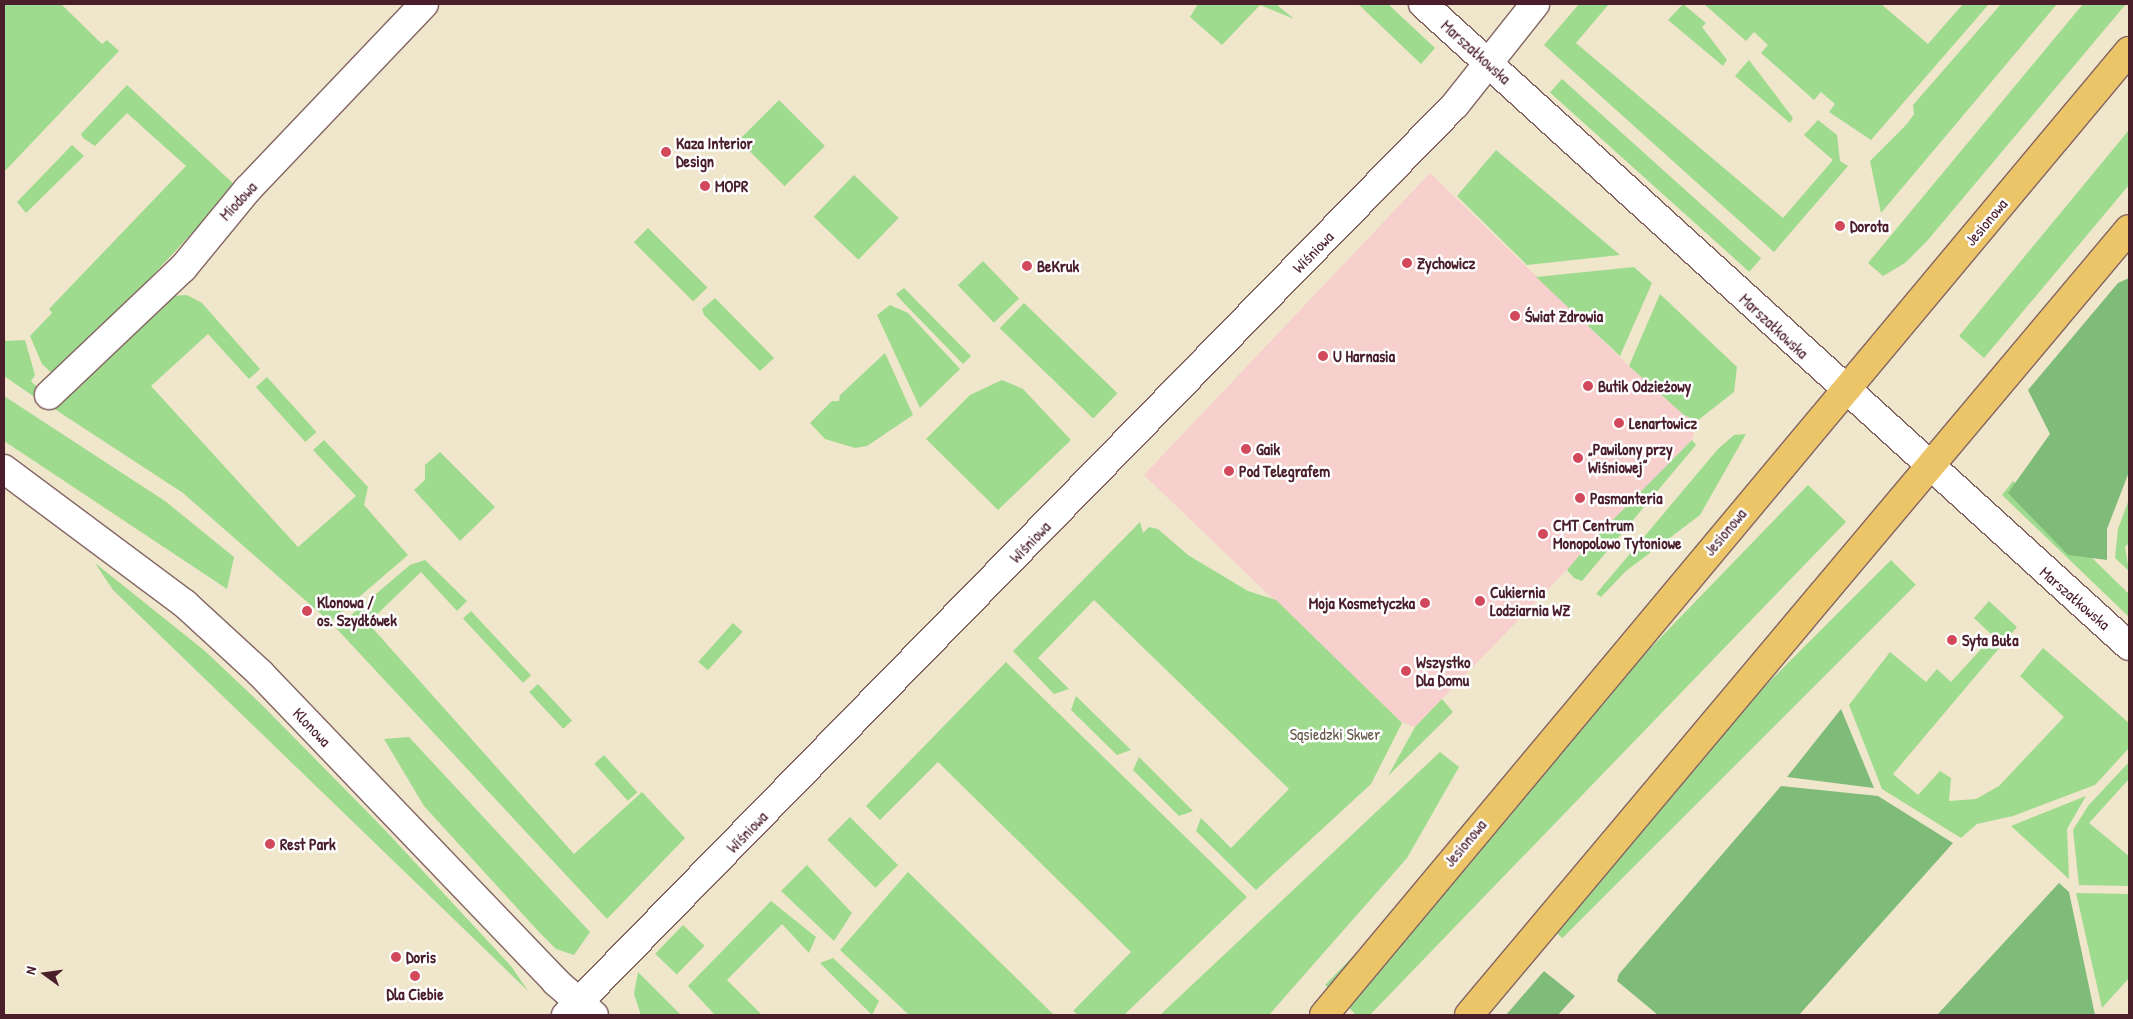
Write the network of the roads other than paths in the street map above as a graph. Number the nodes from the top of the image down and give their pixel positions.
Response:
1 (424, 4) edge
2 (1422, 4) edge
3 (1535, 4) edge
4 (2129, 51) edge
5 (1490, 64) junction
6 (2129, 230) edge
7 (1844, 390) junction
8 (49, 395) dead end
9 (1930, 468) junction
10 (4, 469) edge
11 (2129, 646) edge
12 (579, 1011) edge
13 (1324, 1015) edge
14 (1469, 1015) edge

1 - 8 street, Miodowa
2 - 5 street, Marszałkowska
3 - 5 street, Wiśniowa
4 - 7 main road, Jesionowa
5 - 7 street, Marszałkowska
5 - 12 street, Wiśniowa
6 - 9 main road
7 - 9 street, Marszałkowska
7 - 13 main road, Jesionowa
9 - 11 street, Marszałkowska
9 - 14 main road
10 - 12 street, Klonowa

